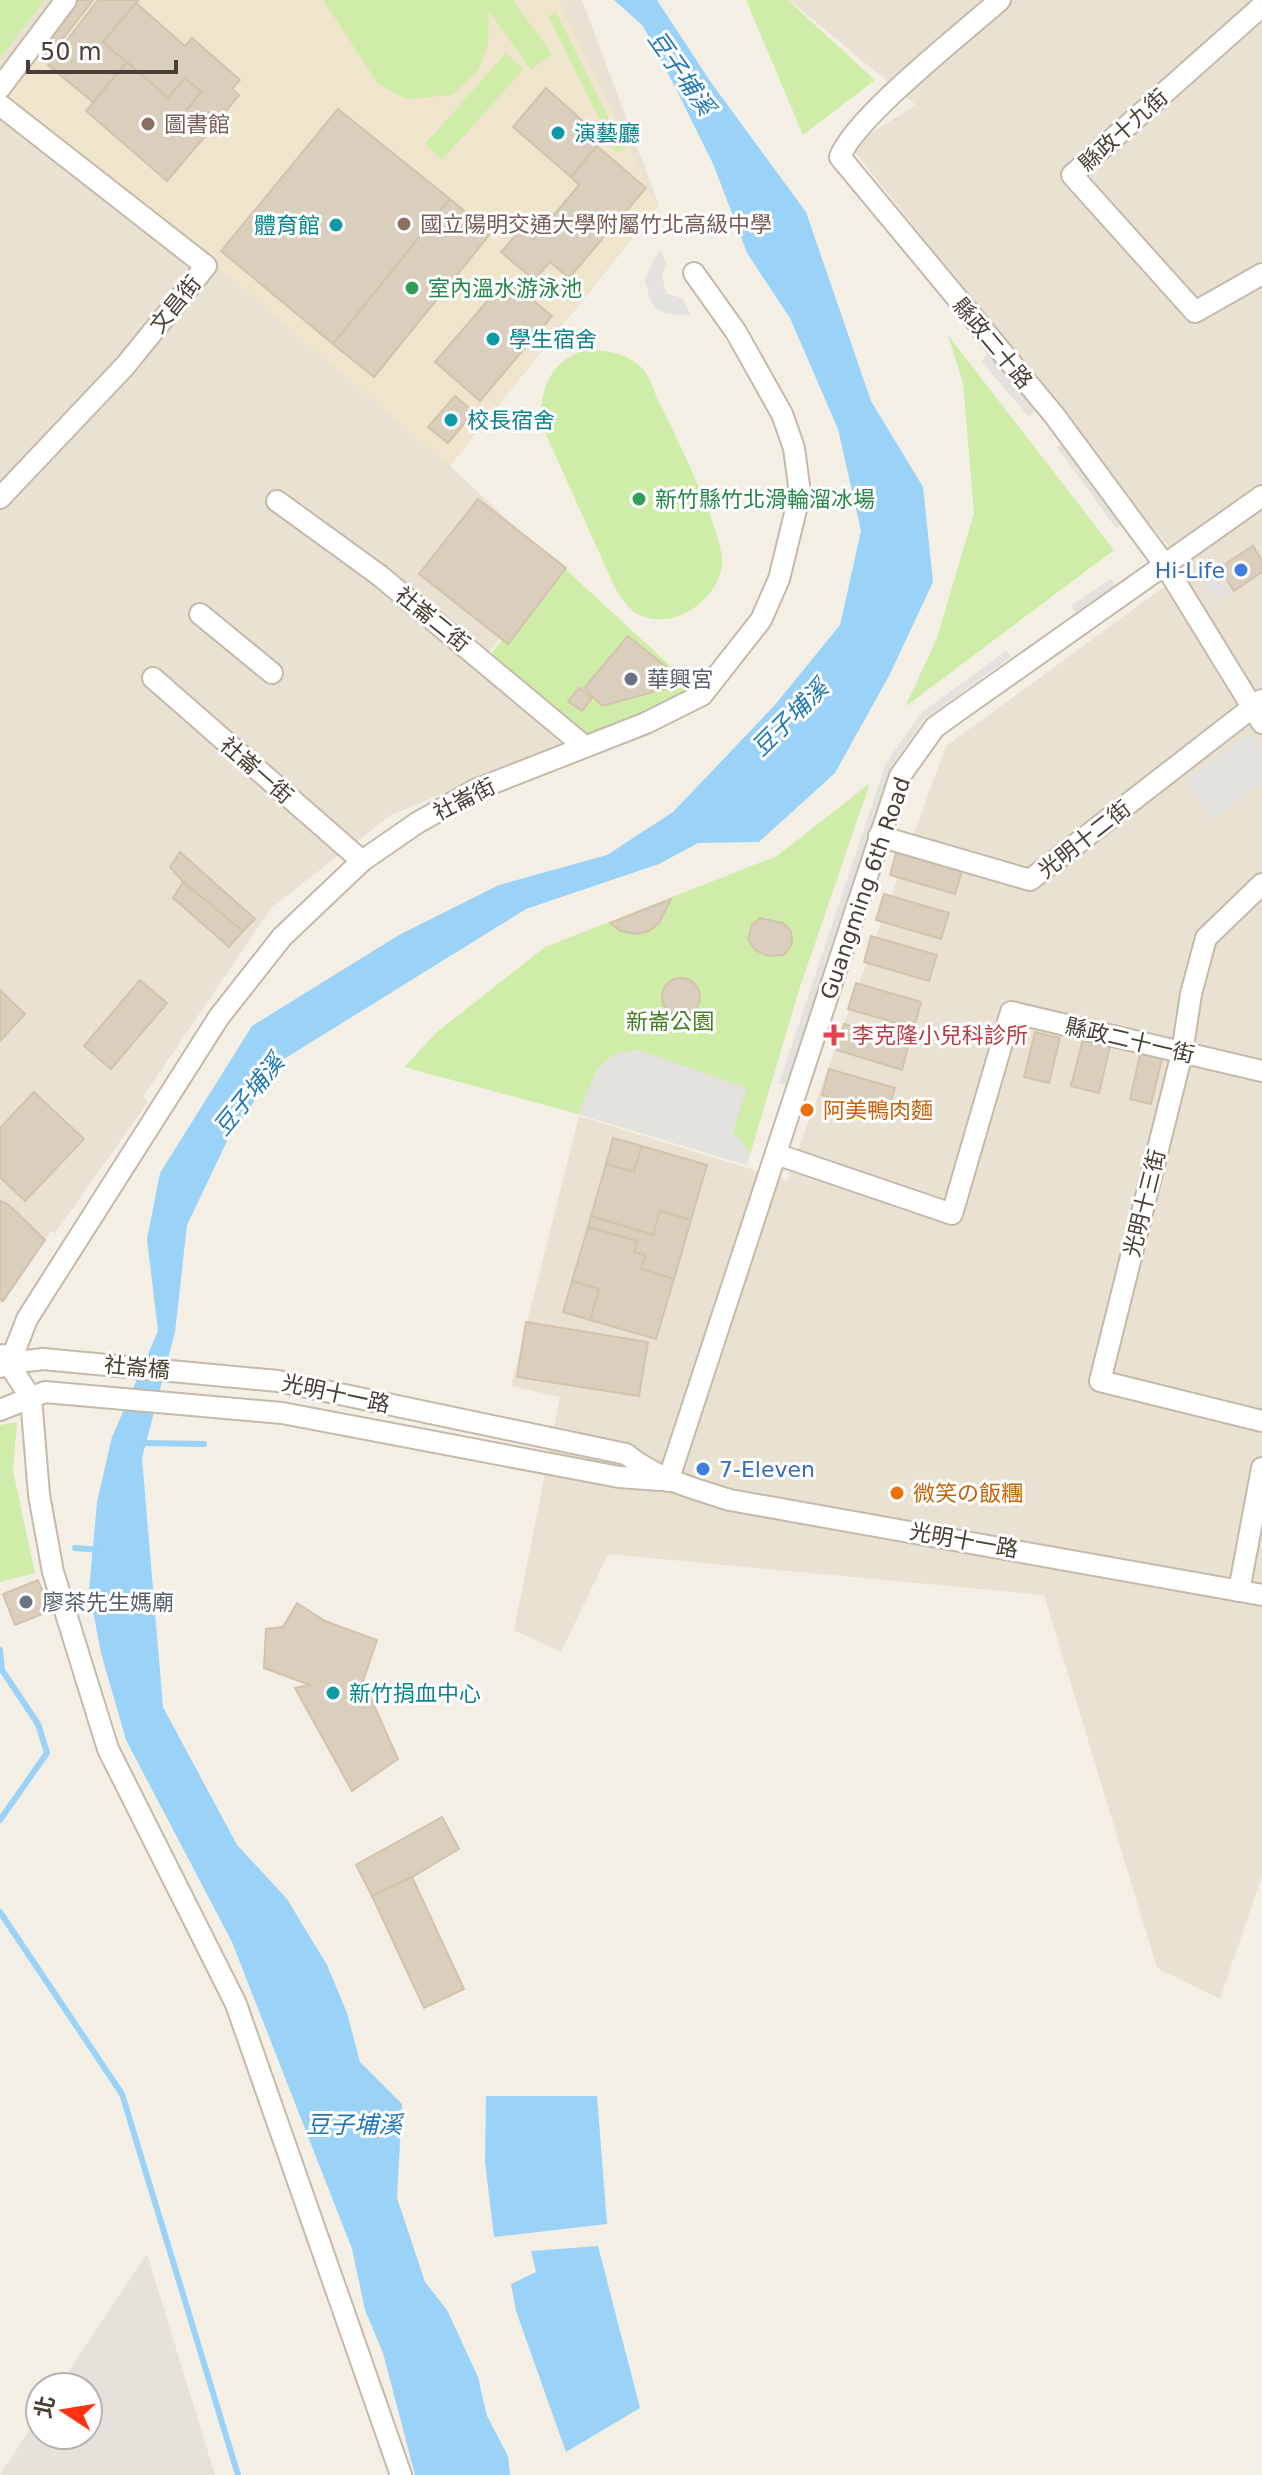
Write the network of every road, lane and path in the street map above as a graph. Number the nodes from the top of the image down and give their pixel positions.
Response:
1 (66, 0) edge
2 (1000, 0) edge
3 (1262, 6) edge
4 (0, 88) edge
5 (0, 105) edge
6 (694, 273) dead end
7 (1262, 274) edge
8 (1262, 496) edge
9 (0, 498) edge
10 (277, 501) dead end
11 (1165, 565) junction
12 (200, 614) dead end
13 (272, 673) dead end
14 (153, 678) dead end
15 (1259, 710) edge
16 (584, 746) junction
17 (879, 836) junction
18 (362, 861) junction
19 (1262, 884) edge
20 (1182, 1053) junction
21 (1262, 1071) edge
22 (776, 1154) junction
23 (3, 1361) edge
24 (231, 1376) joint
25 (38, 1395) junction
26 (227, 1407) joint
27 (0, 1410) edge
28 (1262, 1421) edge
29 (1262, 1468) edge
30 (668, 1481) junction
31 (1239, 1591) junction
32 (1262, 1595) edge
33 (401, 2475) edge

1 - 4 street
2 - 11 street, 縣政二十路
3 - 7 street, 縣政十九街
5 - 9 street, 文昌街
6 - 16 street, 社崙街
8 - 11 street, Guangming 6th Road
10 - 16 street, 社崙二街
11 - 15 street, 縣政二十路
11 - 17 street, Guangming 6th Road
12 - 13 street
14 - 18 street, 社崙一街
15 - 17 street, 光明十二街
16 - 18 street, 社崙街
17 - 22 street, Guangming 6th Road
18 - 23 street, 社崙街
19 - 20 street, 光明十三街
20 - 21 street, 縣政二十一街
20 - 22 street, 縣政二十一街
20 - 28 street, 光明十三街
22 - 30 street, Guangming 6th Road
23 - 24 street, 社崙橋
23 - 25 street
24 - 30 street, 光明十一路
25 - 26 street, 社崙橋
25 - 27 street
25 - 33 street
26 - 30 street, 光明十一路
29 - 31 street
30 - 31 street, 光明十一路
31 - 32 street, 光明十一路

